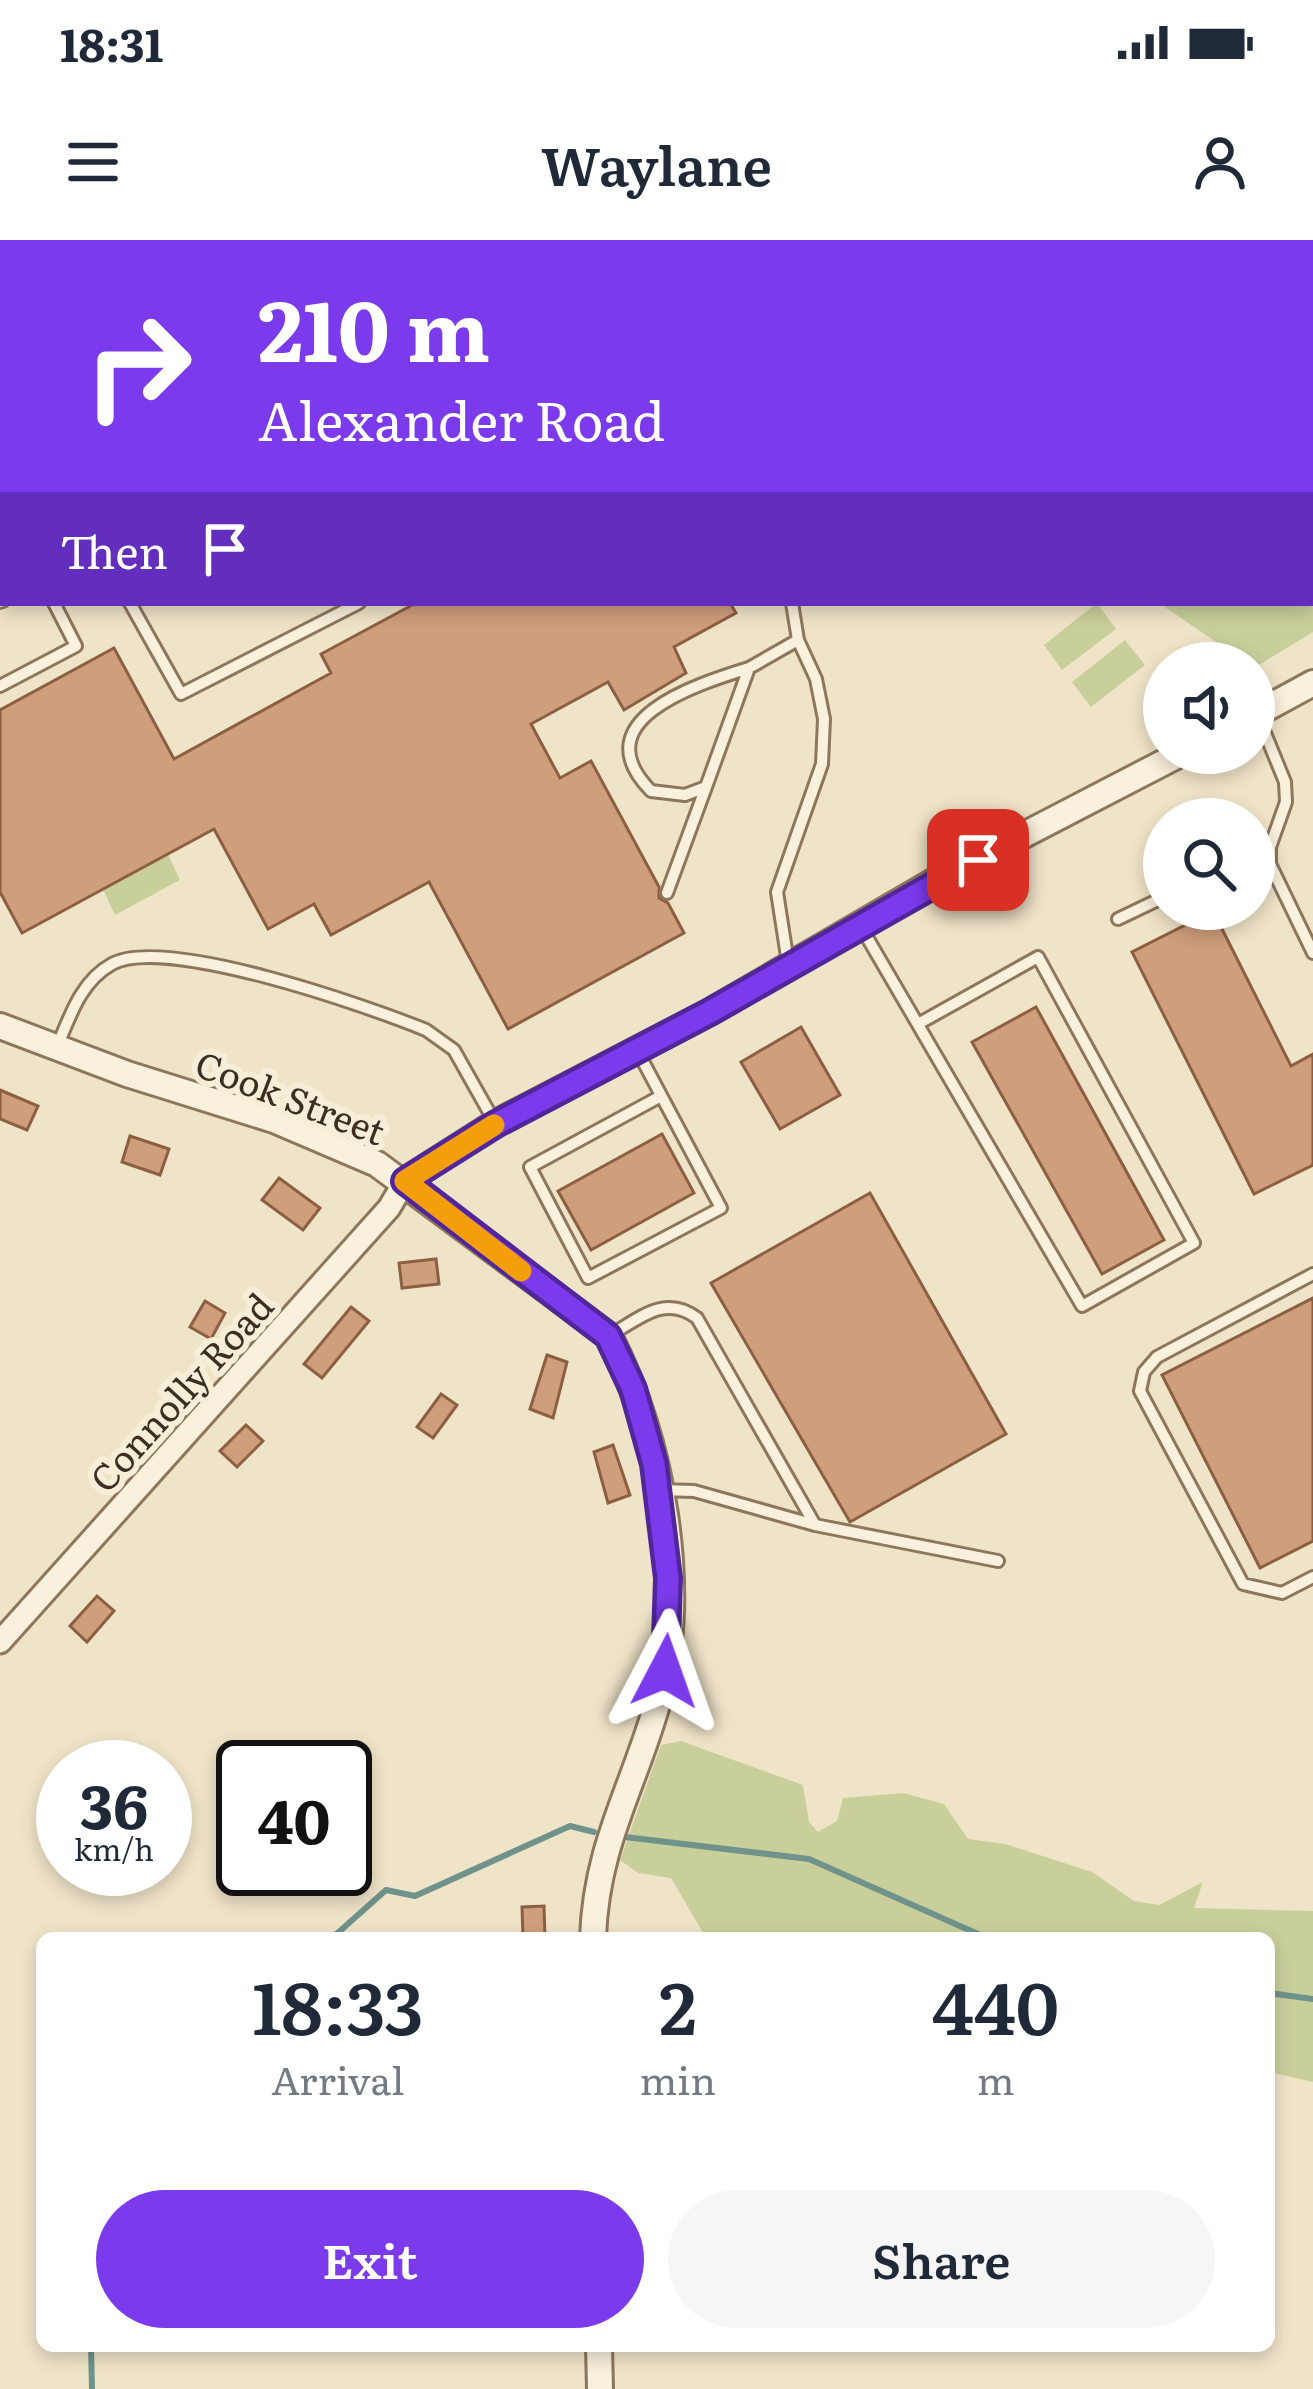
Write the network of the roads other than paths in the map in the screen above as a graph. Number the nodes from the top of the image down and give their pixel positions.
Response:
1 (56, 606) edge
2 (132, 606) edge
3 (353, 606) edge
4 (792, 606) edge
5 (798, 640) junction
6 (749, 668) junction
7 (1313, 683) edge
8 (0, 686) edge
9 (1275, 704) edge
10 (1275, 759) edge
11 (1143, 773) edge
12 (706, 787) junction
13 (1275, 833) edge
14 (1275, 876) edge
15 (668, 893) dead end
16 (1143, 907) edge
17 (1118, 919) dead end
18 (861, 927) junction
19 (1313, 952) edge
20 (788, 967) junction
21 (917, 1024) junction
22 (0, 1026) edge
23 (636, 1049) junction
24 (56, 1050) junction
25 (661, 1096) junction
26 (496, 1124) junction
27 (405, 1181) junction
28 (1313, 1274) edge
29 (608, 1336) junction
30 (658, 1489) junction
31 (815, 1525) junction
32 (998, 1562) dead end
33 (1313, 1576) edge
34 (0, 1642) edge
35 (593, 1932) edge
36 (598, 2352) edge
37 (600, 2389) edge

1 - 8 lane
2 - 3 lane
4 - 5 lane
5 - 6 lane
5 - 20 lane
6 - 12 lane
6 - 12 lane
7 - 9 street
10 - 13 lane
11 - 18 street
12 - 15 lane
14 - 19 lane
16 - 17 lane
18 - 20 street
18 - 21 lane
20 - 23 street
21 - 21 lane
22 - 24 street, Cook Street
23 - 25 lane
23 - 26 street
24 - 26 lane
24 - 27 street, Cook Street
25 - 25 lane
26 - 27 street
27 - 29 street, Cook Street
27 - 34 street, Connolly Road
28 - 33 lane
29 - 30 street, Cook Street
29 - 31 lane
30 - 31 lane
30 - 35 street, Cook Street
31 - 32 lane
36 - 37 street

